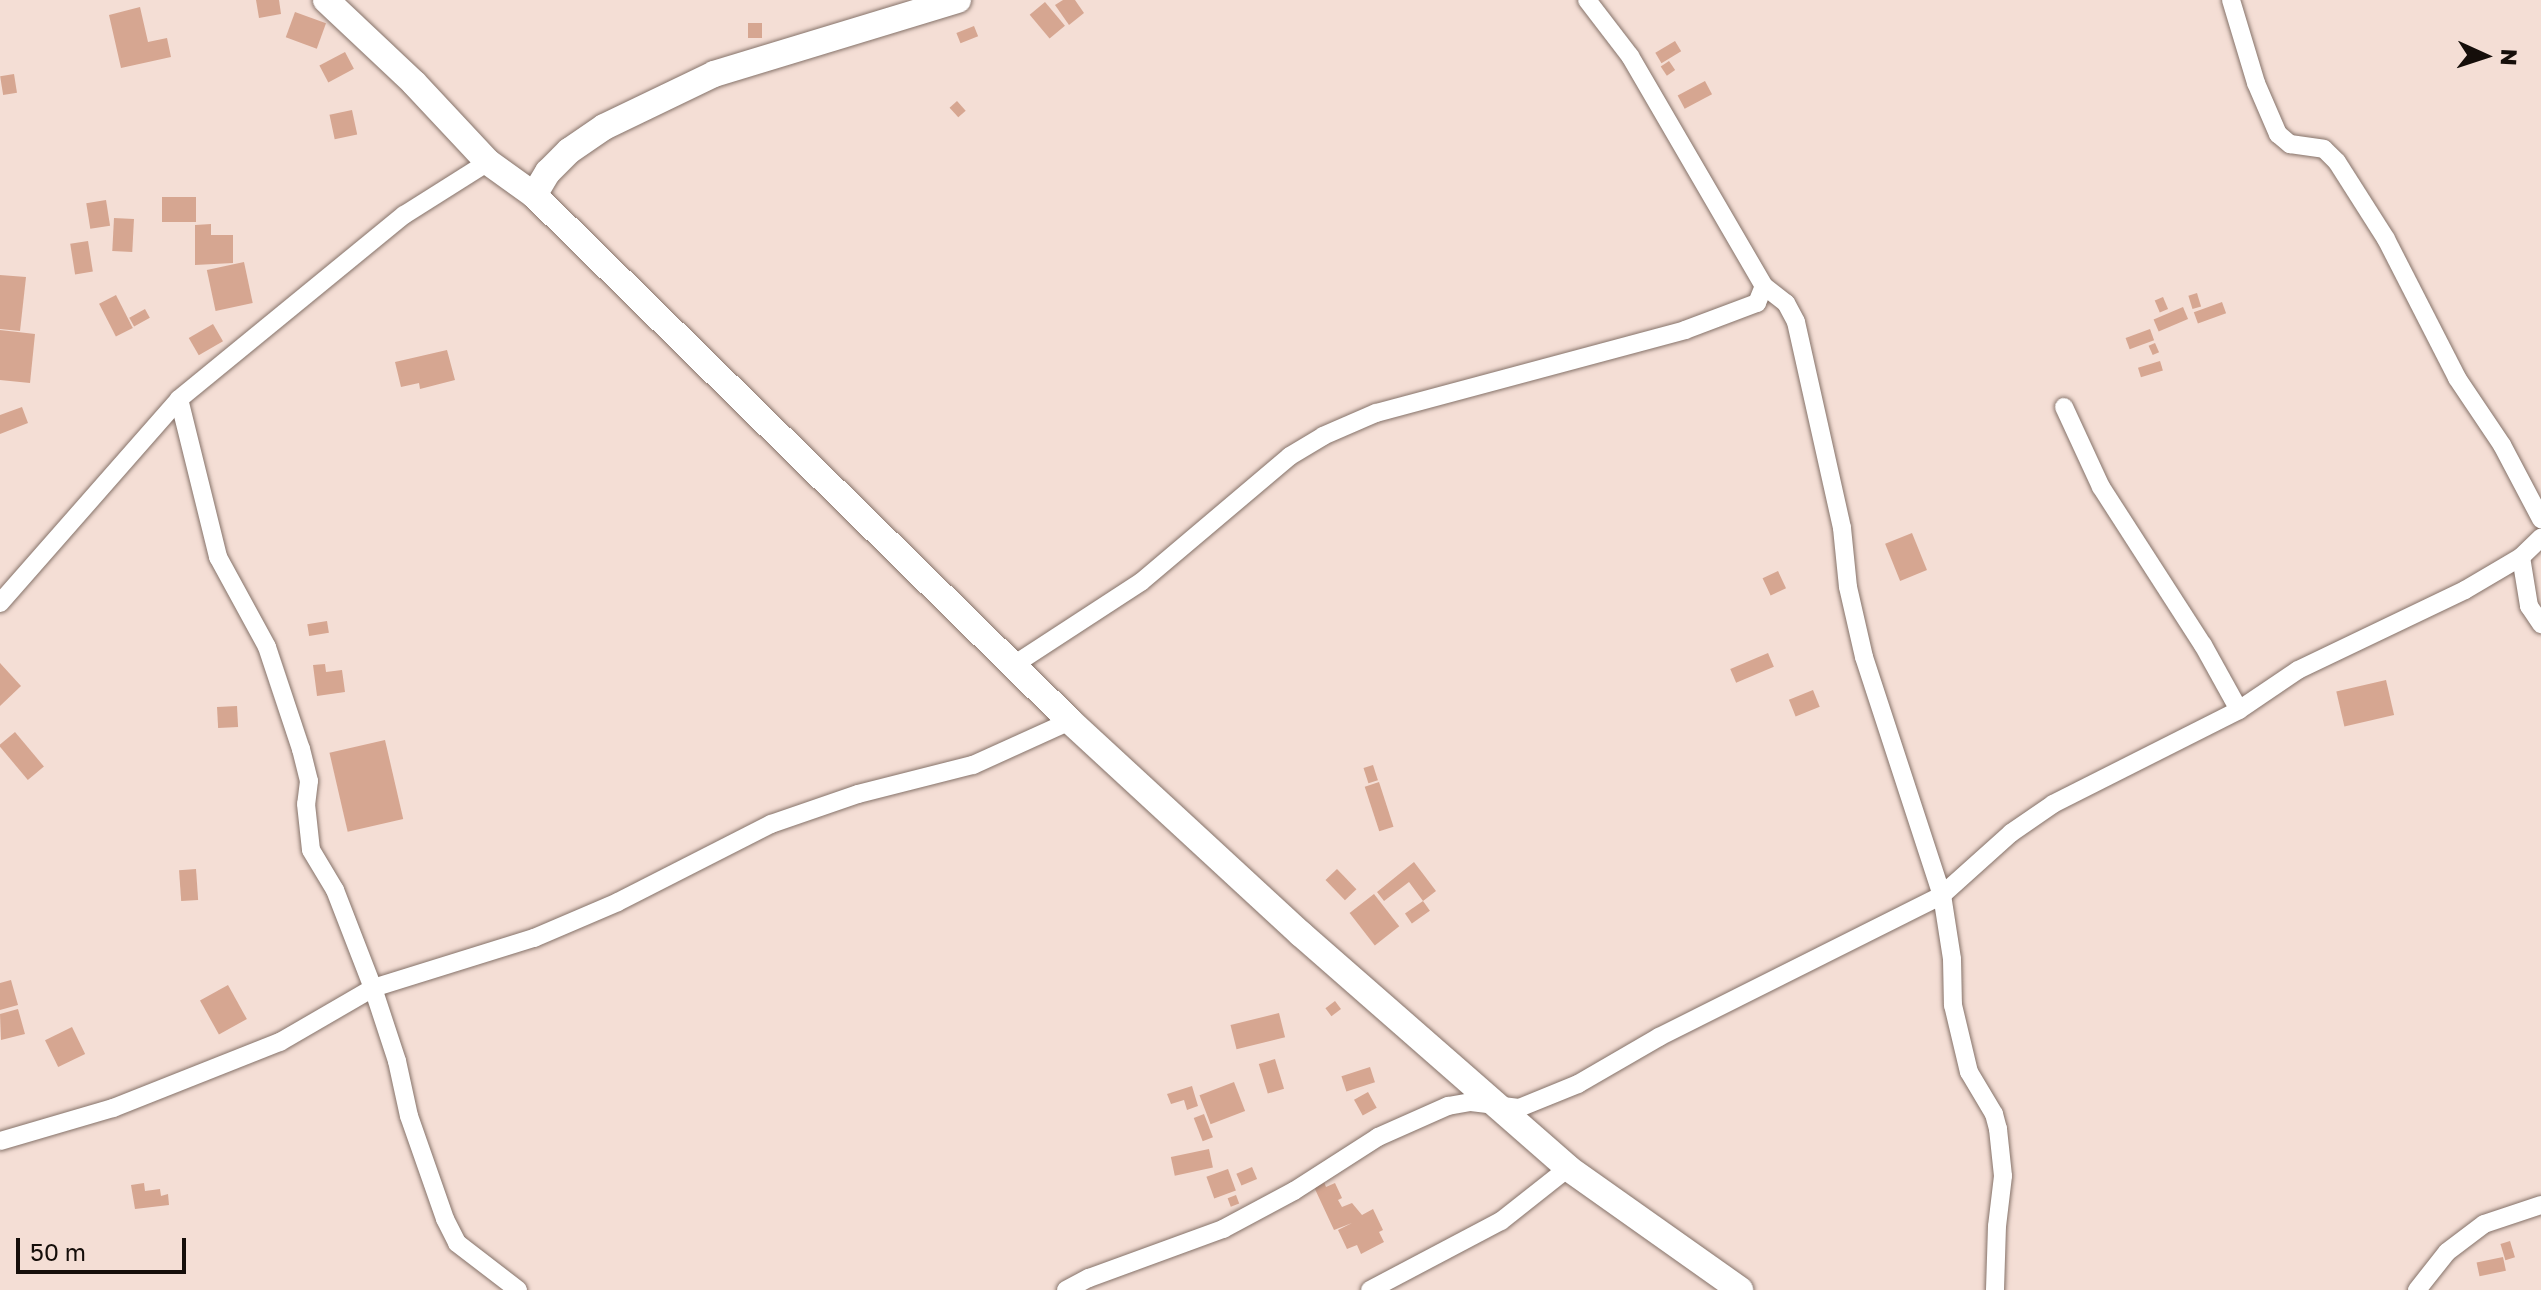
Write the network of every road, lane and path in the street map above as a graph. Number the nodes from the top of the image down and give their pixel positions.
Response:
1 (326, 0) edge
2 (1587, 0) edge
3 (2231, 0) edge
4 (944, 2) edge
5 (488, 162) junction
6 (534, 195) junction
7 (1764, 286) junction
8 (179, 399) junction
9 (2064, 407) dead end
10 (2541, 519) edge
11 (2541, 538) edge
12 (2521, 557) junction
13 (0, 603) edge
14 (2541, 624) edge
15 (1015, 664) junction
16 (2239, 710) junction
17 (1070, 721) junction
18 (1942, 895) junction
19 (373, 988) junction
20 (1497, 1106) junction
21 (0, 1141) edge
22 (1568, 1168) junction
23 (2541, 1205) edge
24 (518, 1290) edge
25 (1066, 1290) edge
26 (1370, 1290) edge
27 (1740, 1290) edge
28 (1995, 1290) edge
29 (2417, 1290) edge

1 - 5 street
2 - 7 street
3 - 10 street
4 - 6 street
5 - 6 street
5 - 8 street
6 - 15 street
7 - 15 street
7 - 18 street
8 - 13 street
8 - 19 street
9 - 16 street
11 - 12 street
12 - 14 street
12 - 16 street
15 - 17 street
16 - 18 street
17 - 19 street
17 - 20 street
18 - 20 street
18 - 28 street
19 - 21 street
19 - 24 street
20 - 22 street
20 - 25 street
22 - 26 street
22 - 27 street
23 - 29 street

